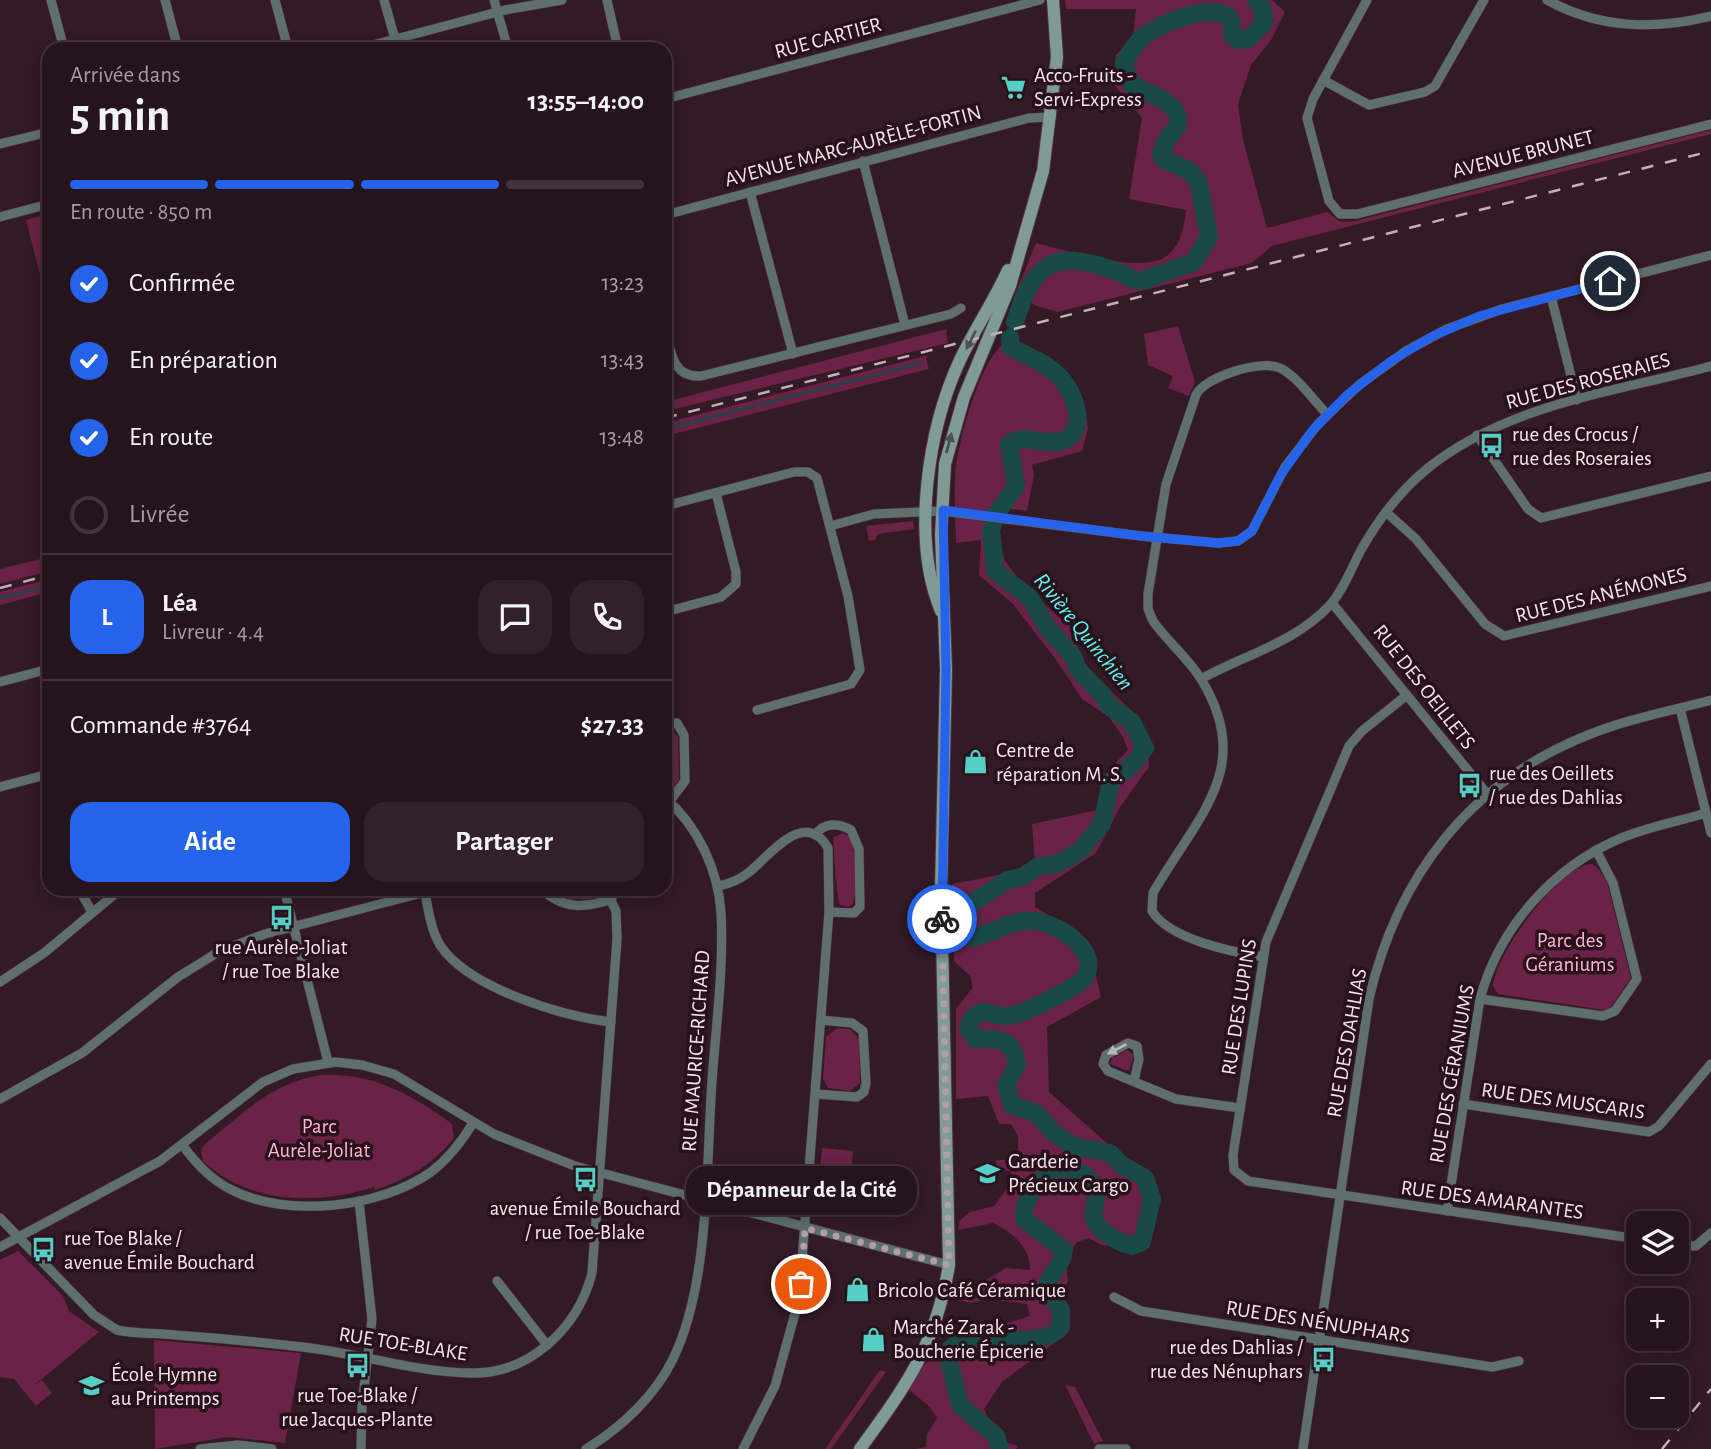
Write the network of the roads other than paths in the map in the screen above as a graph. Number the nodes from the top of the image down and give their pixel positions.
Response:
1 (51, 0) edge
2 (165, 0) edge
3 (275, 0) edge
4 (384, 0) edge
5 (494, 0) edge
6 (562, 0) edge
7 (607, 0) edge
8 (1041, 0) edge
9 (1053, 0) edge
10 (1367, 0) edge
11 (1484, 0) edge
12 (1547, 0) edge
13 (497, 13) junction
14 (1711, 16) edge
15 (395, 39) junction
16 (62, 42) edge
17 (176, 42) edge
18 (286, 42) edge
19 (384, 42) edge
20 (506, 42) edge
21 (616, 42) edge
22 (1323, 80) junction
23 (672, 97) edge
24 (1051, 117) junction
25 (1711, 124) edge
26 (42, 134) edge
27 (0, 145) edge
28 (863, 161) junction
29 (750, 192) junction
30 (42, 206) edge
31 (672, 213) edge
32 (0, 217) edge
33 (1026, 231) junction
34 (1711, 255) edge
35 (1551, 296) junction
36 (961, 308) dead end
37 (905, 325) junction
38 (793, 354) junction
39 (672, 355) edge
40 (1711, 366) edge
41 (1577, 400) junction
42 (1327, 414) junction
43 (1477, 435) junction
44 (1711, 476) edge
45 (716, 493) junction
46 (672, 504) edge
47 (928, 510) junction
48 (943, 510) junction
49 (1386, 512) junction
50 (830, 526) junction
51 (1157, 537) junction
52 (1711, 586) edge
53 (1332, 603) junction
54 (672, 610) edge
55 (944, 617) junction
56 (42, 671) edge
57 (1201, 679) junction
58 (0, 682) edge
59 (1407, 695) junction
60 (1711, 700) edge
61 (1680, 708) junction
62 (757, 710) dead end
63 (672, 724) edge
64 (42, 776) edge
65 (0, 787) edge
66 (672, 795) edge
67 (1488, 795) junction
68 (672, 806) edge
69 (1706, 813) junction
70 (1711, 834) edge
71 (815, 835) junction
72 (1596, 850) junction
73 (718, 886) junction
74 (83, 896) edge
75 (111, 896) edge
76 (286, 896) edge
77 (410, 896) edge
78 (426, 896) edge
79 (551, 896) edge
80 (610, 896) edge
81 (612, 899) junction
82 (92, 912) junction
83 (829, 912) junction
84 (294, 926) junction
85 (1263, 957) junction
86 (1, 978) edge
87 (1480, 999) junction
88 (821, 1020) junction
89 (611, 1022) junction
90 (328, 1062) junction
91 (1711, 1063) edge
92 (1134, 1081) junction
93 (816, 1094) junction
94 (0, 1099) edge
95 (1463, 1104) junction
96 (1240, 1108) junction
97 (473, 1123) junction
98 (183, 1146) junction
99 (600, 1173) junction
100 (1340, 1195) junction
101 (359, 1201) junction
102 (704, 1201) junction
103 (1447, 1211) junction
104 (0, 1218) edge
105 (805, 1228) junction
106 (1711, 1233) edge
107 (20, 1237) junction
108 (1626, 1237) edge
109 (1689, 1246) edge
110 (0, 1247) edge
111 (949, 1265) junction
112 (497, 1281) dead end
113 (1114, 1297) dead end
114 (1319, 1342) junction
115 (547, 1345) junction
116 (368, 1356) junction
117 (1519, 1362) dead end
118 (200, 1449) edge
119 (272, 1449) edge
120 (361, 1449) edge
121 (586, 1449) edge
122 (743, 1449) edge
123 (860, 1449) edge
124 (1099, 1449) edge
125 (1126, 1449) edge
126 (1303, 1449) edge

1 - 16 street
2 - 17 street
3 - 18 street
4 - 15 street
5 - 13 street
6 - 13 street
7 - 21 street
8 - 23 street, RUE CARTIER
9 - 24 main road
10 - 22 street
11 - 22 street
12 - 14 street
13 - 15 street
13 - 20 street
15 - 19 street
22 - 25 street, AVENUE BRUNET
24 - 28 street, AVENUE MARC-AURÈLE-FORTIN
24 - 33 main road
26 - 27 street
28 - 29 street, AVENUE MARC-AURÈLE-FORTIN
28 - 37 street
29 - 31 street, AVENUE MARC-AURÈLE-FORTIN
29 - 38 street
30 - 32 street
33 -> 47 main road
48 -> 33 main road
34 - 35 street
35 - 41 street
35 - 42 street
36 - 37 street
37 - 38 street
38 - 39 street
40 - 41 street, RUE DES ROSERAIES
41 - 43 street, RUE DES ROSERAIES
42 - 51 street
42 - 51 street
43 - 44 street
43 - 49 street, RUE DES ROSERAIES
45 - 46 street
45 - 50 street
45 - 54 street
47 - 48 street
47 - 50 street
47 - 55 main road
48 - 51 street
48 - 55 main road
49 - 52 street, RUE DES ANÉMONES
49 - 53 street, RUE DES ROSERAIES
50 - 62 street
51 - 57 street
53 - 57 street, RUE DES ROSERAIES
53 - 59 street, RUE DES OEILLETS
55 - 111 main road
56 - 58 street
57 - 85 street
59 - 67 street, RUE DES OEILLETS
59 - 85 street, RUE DES LUPINS
60 - 61 street, RUE DES DAHLIAS
61 - 67 street, RUE DES DAHLIAS
61 - 69 street
63 - 66 street
64 - 65 street
67 - 100 street, RUE DES DAHLIAS
68 - 73 street, RUE MAURICE-RICHARD
69 - 70 street
69 - 72 street, RUE DES GÉRANIUMS
71 - 73 street
71 - 83 street
71 - 83 street
72 - 87 street, RUE DES GÉRANIUMS
72 - 87 street
73 - 102 street, RUE MAURICE-RICHARD
74 - 82 street
75 - 82 street
76 - 84 street
77 - 84 street
78 - 89 street
79 - 81 street
80 - 81 street, RUE TOE-BLAKE
81 - 89 street, RUE TOE-BLAKE
82 - 86 street
83 - 88 street
84 - 90 street
84 - 94 street
85 - 96 street, RUE DES LUPINS
87 - 95 street, RUE DES GÉRANIUMS
88 - 93 street
88 - 93 street
89 - 99 street, RUE TOE-BLAKE
90 - 97 street
90 - 98 street
91 - 95 street, RUE DES MUSCARIS
92 -> 92 street
92 - 96 street
93 - 105 street
95 - 103 street, RUE DES GÉRANIUMS
96 - 100 street, RUE DES LUPINS
97 - 99 street
97 - 101 street
98 - 101 street
98 - 107 street
99 - 102 street
99 - 115 street, RUE TOE-BLAKE
100 - 103 street, RUE DES AMARANTES
100 - 114 street, RUE DES DAHLIAS
101 - 116 street
102 - 105 street
102 - 121 street, RUE MAURICE-RICHARD
103 - 108 street, RUE DES AMARANTES
104 - 107 street, RUE TOE-BLAKE
105 - 111 street
105 - 122 street
106 - 109 street
107 - 110 street
107 - 116 street, RUE TOE-BLAKE
111 - 123 main road
112 - 115 street
113 - 114 street, RUE DES NÉNUPHARS
114 - 117 street, RUE DES NÉNUPHARS
114 - 126 street, RUE DES DAHLIAS
115 - 116 street, RUE TOE-BLAKE
116 - 120 street
118 - 119 street
124 - 125 street

